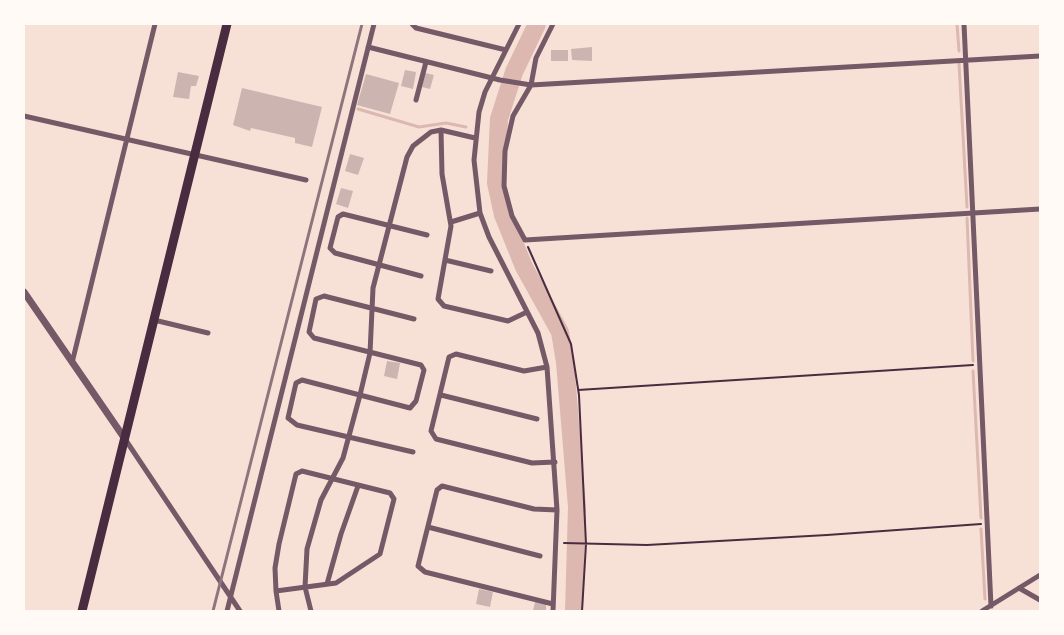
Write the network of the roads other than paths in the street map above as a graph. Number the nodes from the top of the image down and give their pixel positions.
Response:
1 (155, 24) edge
2 (227, 24) edge
3 (374, 24) edge
4 (412, 24) edge
5 (519, 24) edge
6 (552, 24) edge
7 (964, 24) edge
8 (368, 47) junction
9 (506, 50) junction
10 (1040, 56) edge
11 (966, 60) junction
12 (426, 62) junction
13 (492, 78) junction
14 (532, 85) junction
15 (416, 100) dead end
16 (24, 116) edge
17 (441, 130) junction
18 (475, 138) junction
19 (128, 140) junction
20 (194, 156) junction
21 (306, 180) dead end
22 (1040, 209) edge
23 (973, 212) junction
24 (480, 213) junction
25 (451, 222) junction
26 (389, 225) junction
27 (427, 235) dead end
28 (445, 260) junction
29 (378, 264) junction
30 (491, 270) dead end
31 (422, 276) dead end
32 (24, 292) edge
33 (373, 308) junction
34 (527, 312) junction
35 (414, 319) dead end
36 (154, 320) junction
37 (208, 333) dead end
38 (370, 353) junction
39 (72, 363) junction
40 (547, 367) junction
41 (360, 395) junction
42 (441, 395) junction
43 (537, 419) dead end
44 (348, 438) junction
45 (125, 439) junction
46 (413, 452) dead end
47 (555, 462) junction
48 (332, 479) junction
49 (358, 486) junction
50 (557, 510) junction
51 (428, 527) junction
52 (540, 556) dead end
53 (1040, 575) edge
54 (327, 584) junction
55 (306, 587) junction
56 (1019, 588) junction
57 (276, 591) junction
58 (230, 597) junction
59 (1040, 600) edge
60 (553, 604) junction
61 (991, 606) junction
62 (82, 611) edge
63 (227, 611) edge
64 (240, 611) edge
65 (279, 611) edge
66 (311, 611) edge
67 (553, 611) edge
68 (982, 611) edge

1 - 19 street
2 - 20 highway
3 - 8 street
4 - 9 street
5 - 9 street
6 - 14 street
7 - 11 street
8 - 12 street
8 - 58 street
9 - 13 street
10 - 11 street
11 - 14 street
11 - 23 street
12 - 13 street
12 - 15 street
13 - 14 street
13 - 18 street
14 - 23 street
16 - 19 street
17 - 18 street
17 - 25 street
17 - 26 street
18 - 24 street
19 - 20 street
19 - 39 street
20 - 21 street
20 - 36 highway
22 - 23 street
23 - 61 street
24 - 25 street
24 - 34 street
25 - 28 street
26 - 27 street
26 - 29 street
26 - 29 street
28 - 30 street
28 - 34 street
29 - 31 street
29 - 33 street
32 - 39 street
33 - 35 street
33 - 38 street
33 - 38 street
34 - 40 street
36 - 37 street
36 - 45 highway
38 - 41 street
38 - 41 street
39 - 45 street
40 - 42 street
40 - 47 street
41 - 44 street
41 - 44 street
42 - 43 street
42 - 47 street
44 - 46 street
44 - 48 street
45 - 58 street
45 - 62 highway
47 - 50 street
48 - 49 street
48 - 55 street
48 - 57 street
49 - 54 street
49 - 54 street
50 - 51 street
50 - 60 street
51 - 52 street
51 - 60 street
53 - 56 street
54 - 55 street
55 - 57 street
55 - 66 street
56 - 59 street
56 - 61 street
57 - 65 street
58 - 63 street
58 - 64 street
60 - 67 street
61 - 68 street

